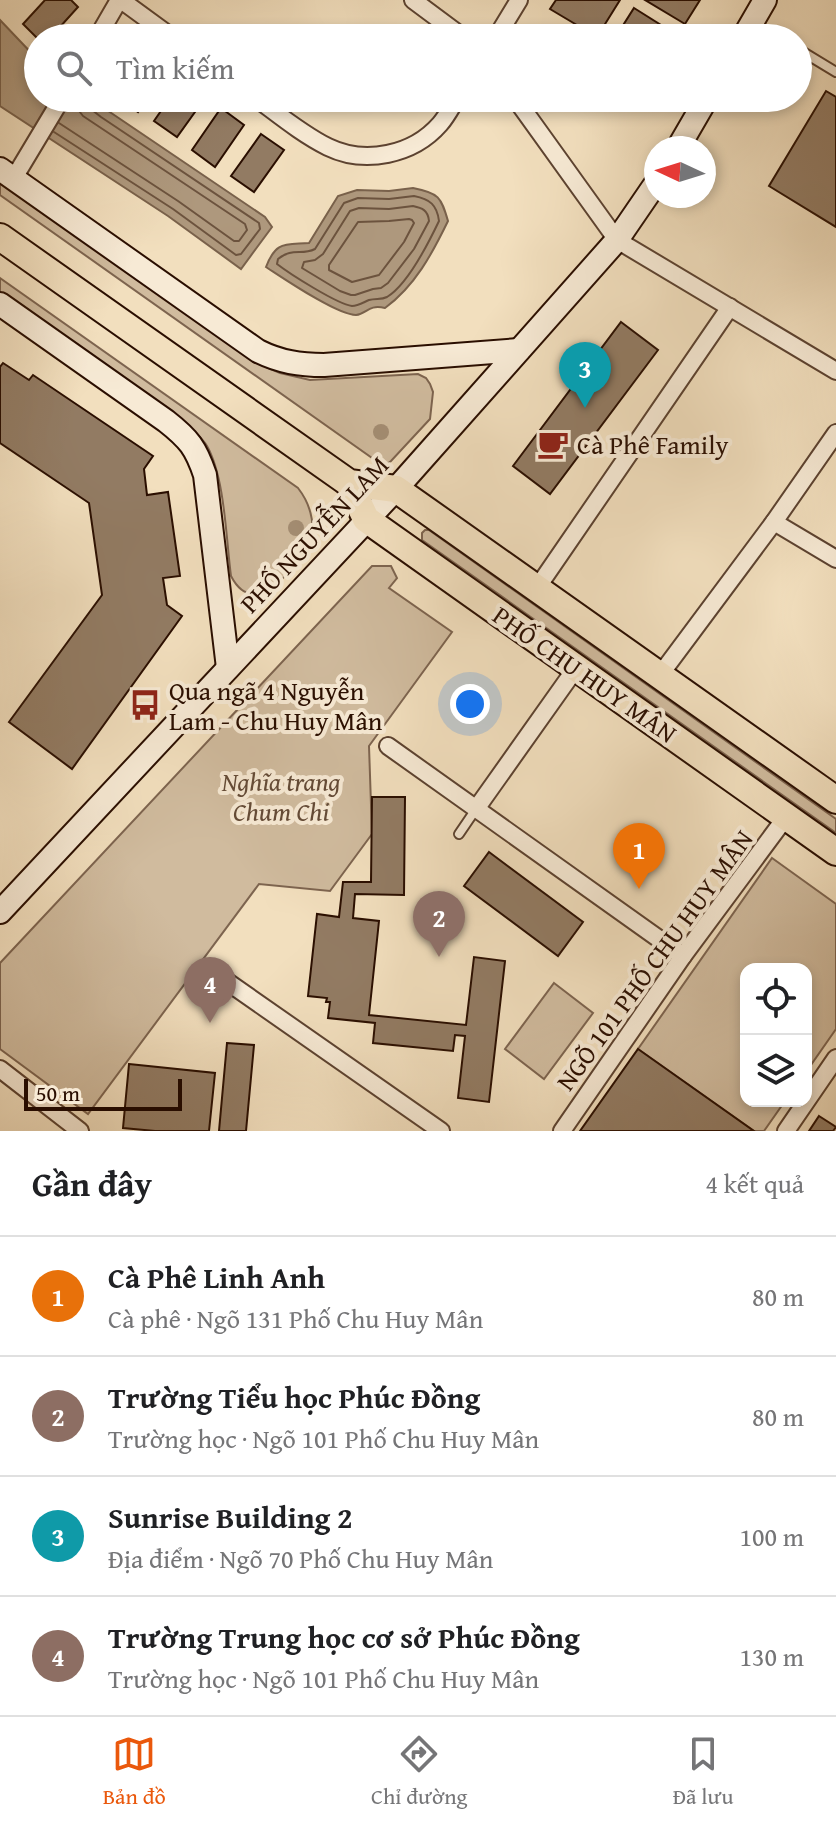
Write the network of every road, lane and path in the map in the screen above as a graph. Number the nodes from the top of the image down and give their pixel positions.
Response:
1 (120, 0) edge
2 (413, 0) edge
3 (519, 0) edge
4 (765, 0) edge
5 (105, 24) edge
6 (153, 24) edge
7 (445, 24) edge
8 (504, 24) edge
9 (751, 24) edge
10 (812, 57) edge
11 (836, 72) edge
12 (54, 112) edge
13 (275, 112) edge
14 (448, 112) edge
15 (525, 112) edge
16 (699, 112) edge
17 (685, 136) edge
18 (7, 173) edge
19 (644, 201) edge
20 (0, 237) edge
21 (617, 240) junction
22 (0, 304) edge
23 (730, 307) junction
24 (519, 350) junction
25 (836, 371) edge
26 (836, 433) edge
27 (349, 483) junction
28 (396, 489) junction
29 (366, 519) junction
30 (774, 522) junction
31 (836, 559) edge
32 (537, 588) junction
33 (228, 668) junction
34 (576, 668) junction
35 (660, 675) junction
36 (388, 746) dead end
37 (836, 800) edge
38 (476, 809) junction
39 (786, 817) junction
40 (459, 834) dead end
41 (836, 852) edge
42 (0, 912) edge
43 (683, 956) junction
44 (209, 969) dead end
45 (836, 1058) edge
46 (0, 1069) edge
47 (80, 1131) edge
48 (441, 1131) edge
49 (562, 1131) edge
50 (786, 1131) edge

1 - 5 street
1 - 6 street
2 - 7 street
3 - 8 street
4 - 9 street
10 - 11 lane
12 - 18 street
13 - 14 street
15 - 21 street
16 - 17 street
18 - 24 street
19 - 21 street, PHỐ NGUYỄN LAM
20 - 27 main road, PHỐ CHU HUY MÂN
21 - 23 street
21 - 24 street, PHỐ NGUYỄN LAM
22 - 33 street
23 - 25 street
23 - 32 street
24 - 28 street, PHỐ NGUYỄN LAM
26 - 30 street
27 - 28 main road, PHỐ CHU HUY MÂN
27 - 29 main road, PHỐ CHU HUY MÂN
28 - 29 street, PHỐ NGUYỄN LAM
28 - 32 main road, PHỐ CHU HUY MÂN
29 - 33 street, PHỐ NGUYỄN LAM
29 - 34 main road, PHỐ CHU HUY MÂN
30 - 31 street
30 - 35 street
32 - 35 main road, PHỐ CHU HUY MÂN
33 - 42 street, PHỐ NGUYỄN LAM
34 - 38 street
34 - 39 main road, PHỐ CHU HUY MÂN
35 - 37 main road, PHỐ CHU HUY MÂN
36 - 38 street
38 - 40 lane
38 - 43 street
39 - 41 main road, PHỐ CHU HUY MÂN
39 - 43 street, NGÕ 101 PHỐ CHU HUY MÂN
43 - 49 street, NGÕ 101 PHỐ CHU HUY MÂN
44 - 48 street
45 - 50 street
46 - 47 street

